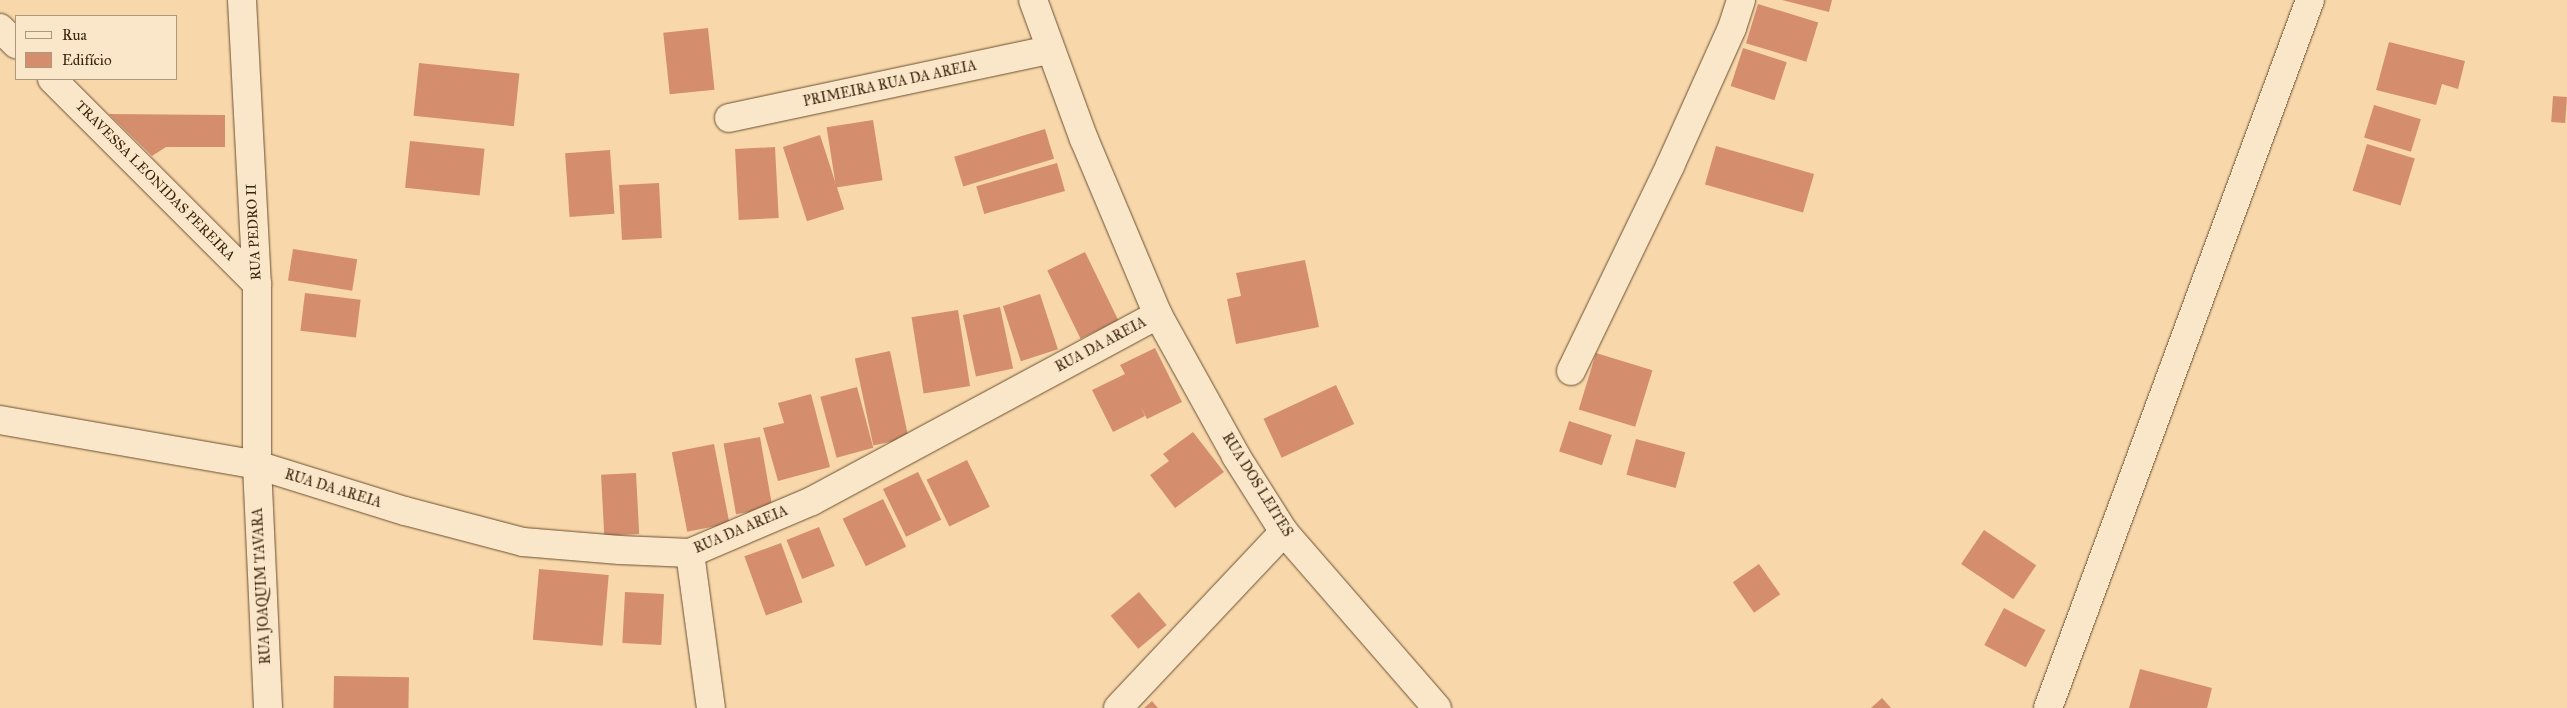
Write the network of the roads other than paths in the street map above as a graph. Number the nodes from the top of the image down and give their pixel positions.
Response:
1 (242, 0) edge
2 (1033, 0) edge
3 (1742, 0) edge
4 (2310, 0) edge
5 (0, 28) edge
6 (15, 43) edge
7 (1050, 50) junction
8 (53, 80) edge
9 (729, 118) dead end
10 (257, 284) junction
11 (1158, 314) junction
12 (1570, 371) dead end
13 (0, 420) edge
14 (257, 465) junction
15 (1284, 532) junction
16 (690, 552) junction
17 (268, 708) edge
18 (711, 708) edge
19 (1118, 708) edge
20 (1437, 708) edge
21 (2048, 708) edge

1 - 10 street, RUA PEDRO II
2 - 7 street, RUA DOS LEITES
3 - 12 street
4 - 21 street
5 - 6 street
7 - 9 street, PRIMEIRA RUA DA AREIA
7 - 11 street, RUA DOS LEITES
8 - 10 street, TRAVESSA LEONIDAS PEREIRA
10 - 14 street, RUA PEDRO II
11 - 15 street, RUA DOS LEITES
11 - 16 street, RUA DA AREIA
13 - 14 street, RUA DA AREIA
14 - 16 street, RUA DA AREIA
14 - 17 street, RUA JOAQUIM TAVARA
15 - 19 street
15 - 20 street, RUA DOS LEITES
16 - 18 street

